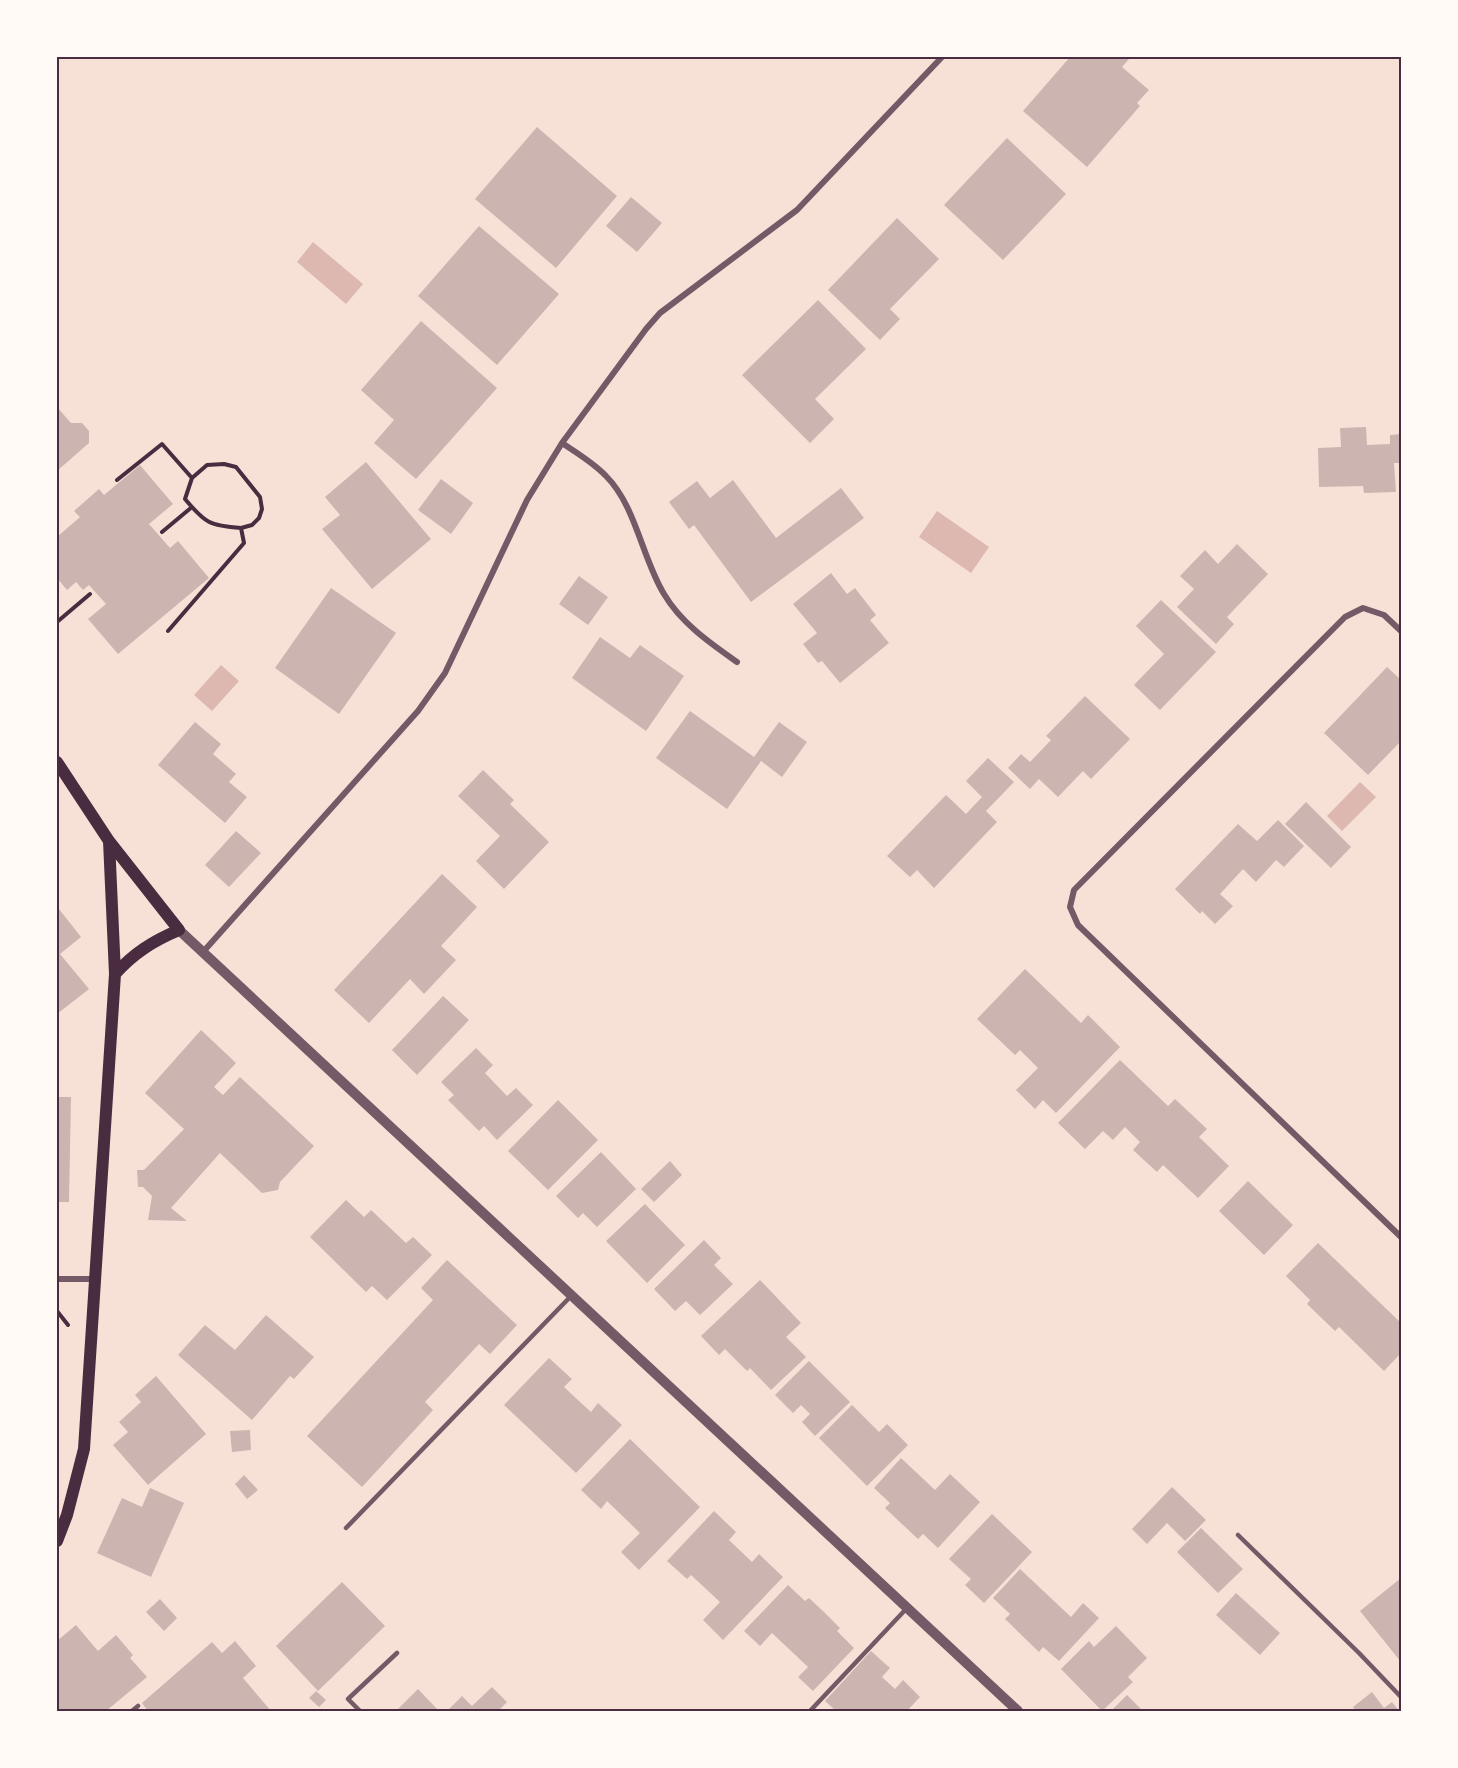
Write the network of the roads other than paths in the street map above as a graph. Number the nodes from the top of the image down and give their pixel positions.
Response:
1 (942, 57) edge
2 (562, 443) junction
3 (1401, 631) edge
4 (737, 662) dead end
5 (57, 762) edge
6 (108, 841) junction
7 (179, 930) junction
8 (203, 952) junction
9 (115, 974) junction
10 (1401, 1237) edge
11 (57, 1279) edge
12 (94, 1279) junction
13 (572, 1295) junction
14 (346, 1528) dead end
15 (1238, 1534) dead end
16 (57, 1541) edge
17 (908, 1608) junction
18 (397, 1653) dead end
19 (1401, 1697) edge
20 (138, 1706) dead end
21 (132, 1711) edge
22 (360, 1711) edge
23 (810, 1711) edge
24 (1018, 1711) edge

1 - 2 street
2 - 4 street
2 - 8 street
3 - 10 street
5 - 6 main road
6 - 7 main road
6 - 9 main road
7 - 8 street
7 - 9 main road
8 - 13 street
9 - 12 main road
11 - 12 street
12 - 16 main road
13 - 14 lane
13 - 17 street
15 - 19 lane
17 - 23 lane
17 - 24 street
18 - 22 lane
20 - 21 lane

